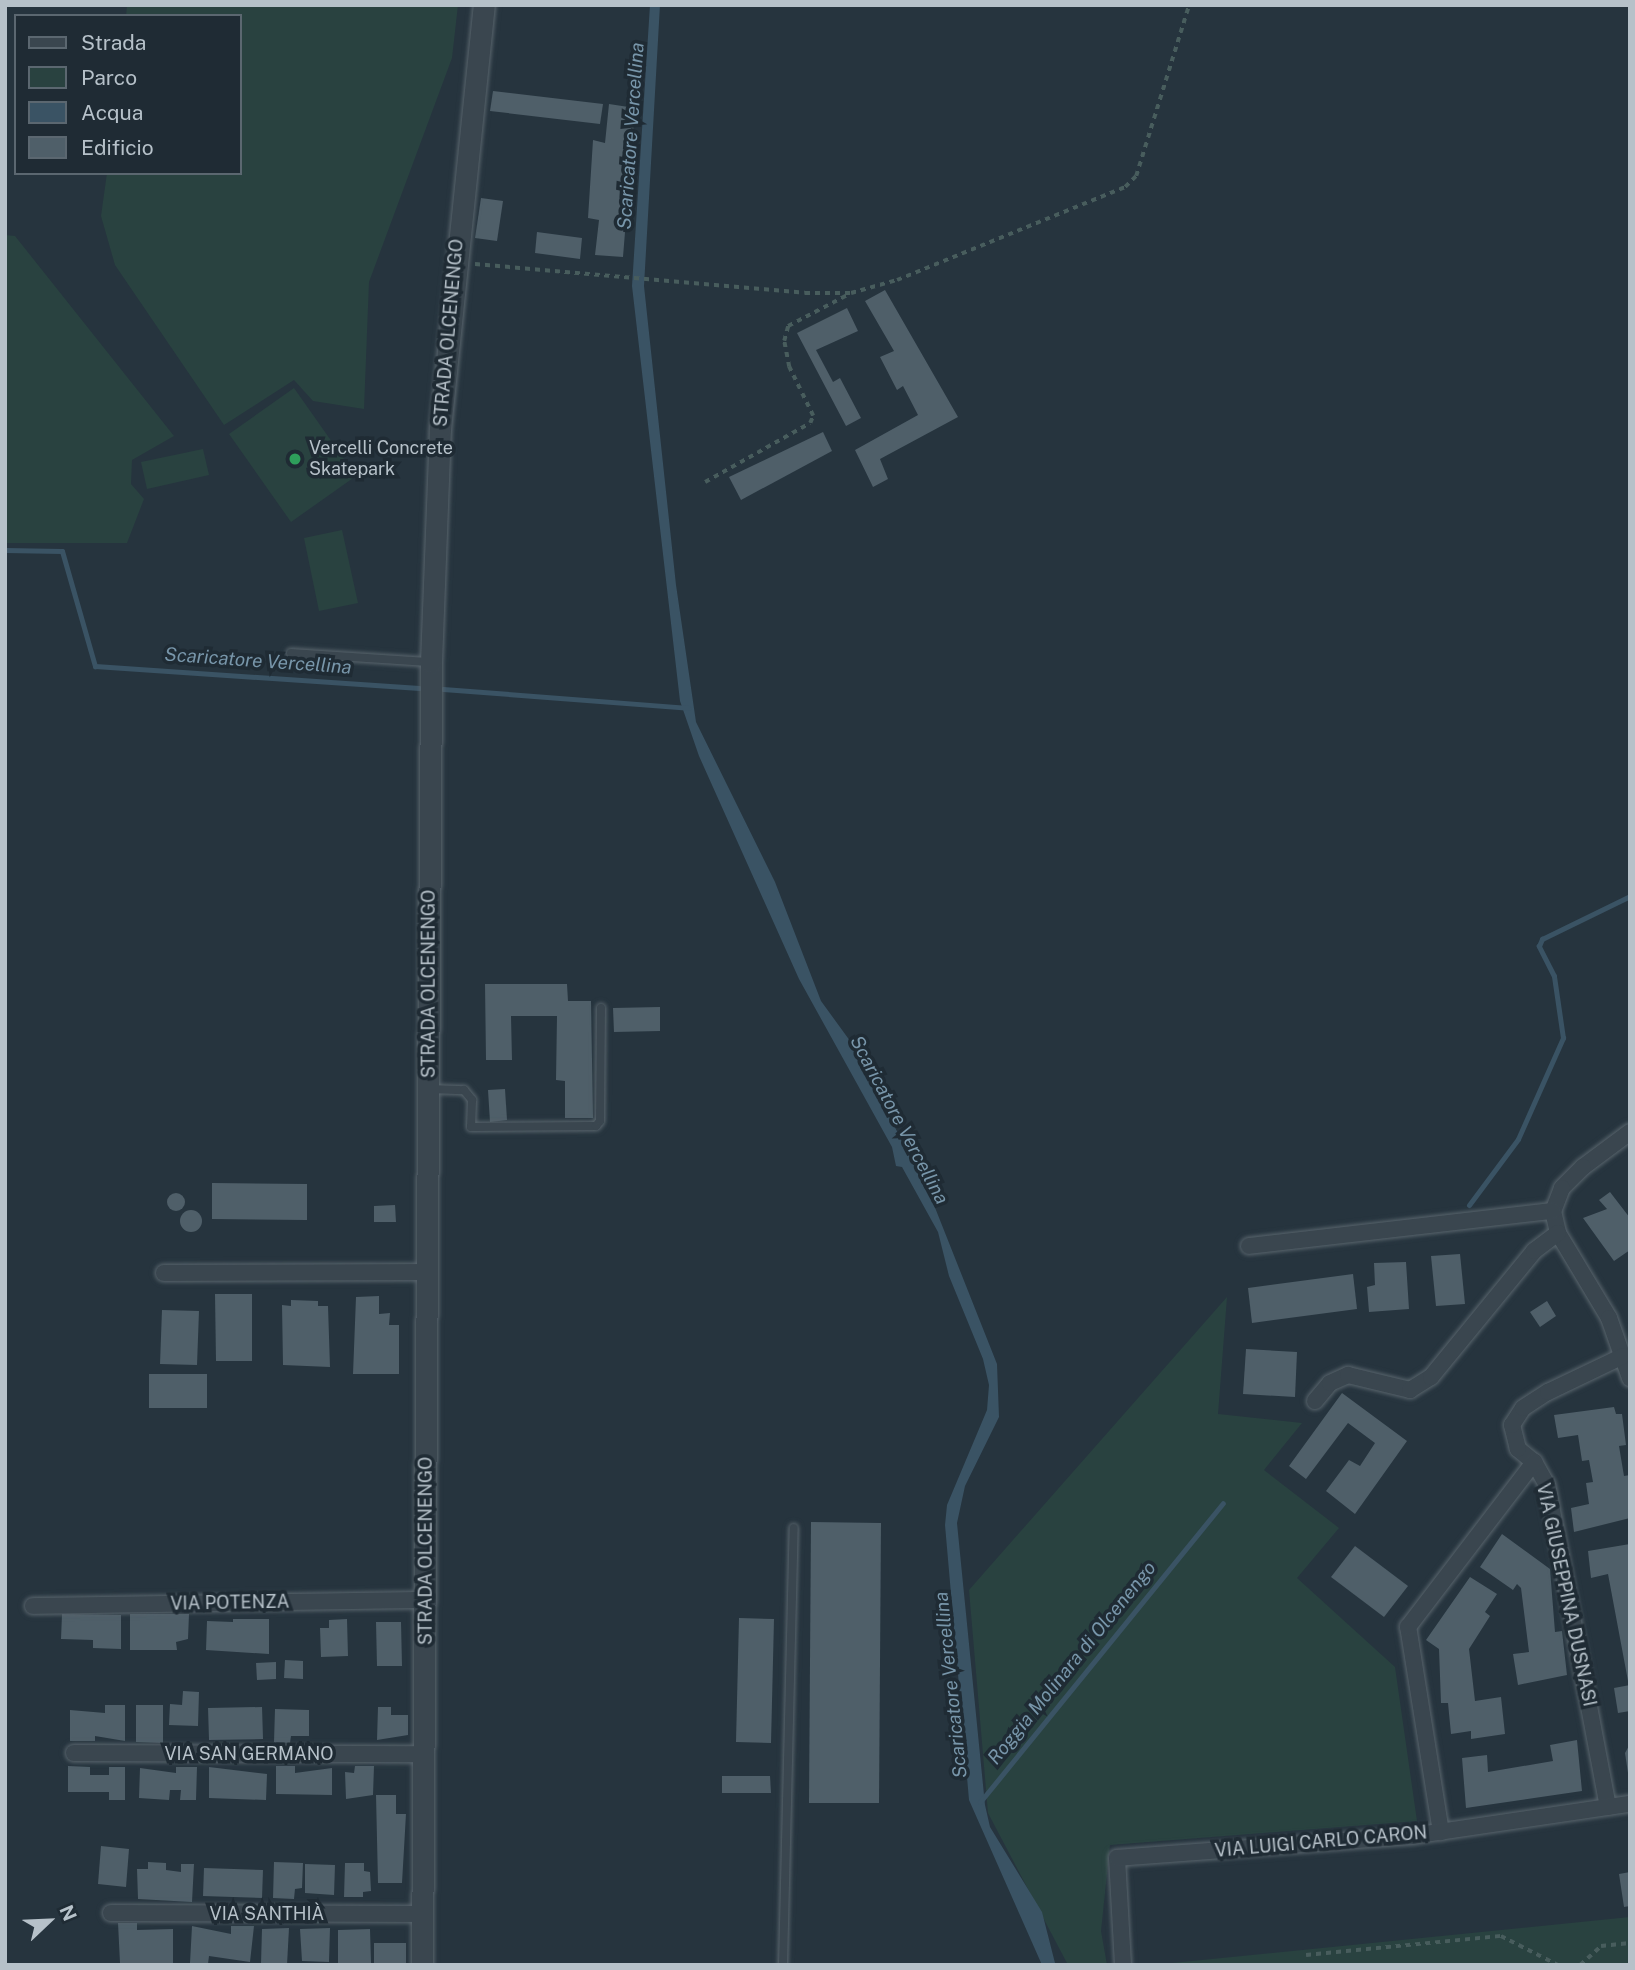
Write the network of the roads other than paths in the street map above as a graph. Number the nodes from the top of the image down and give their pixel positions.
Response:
1 (484, 5) edge
2 (291, 653) dead end
3 (431, 662) junction
4 (601, 1008) dead end
5 (428, 1088) junction
6 (1630, 1132) edge
7 (1553, 1211) junction
8 (1558, 1233) junction
9 (1249, 1245) dead end
10 (427, 1272) junction
11 (164, 1273) dead end
12 (1623, 1356) junction
13 (1630, 1378) edge
14 (1315, 1401) dead end
15 (1534, 1462) junction
16 (794, 1528) dead end
17 (426, 1600) junction
18 (33, 1606) dead end
19 (74, 1753) dead end
20 (423, 1754) junction
21 (1630, 1804) edge
22 (1608, 1807) junction
23 (1441, 1832) junction
24 (111, 1913) dead end
25 (423, 1914) junction
26 (422, 1965) edge
27 (783, 1965) edge
28 (1123, 1965) edge

1 - 3 street, STRADA OLCENENGO
2 - 3 lane
3 - 5 street, STRADA OLCENENGO
4 - 5 lane
5 - 10 street, STRADA OLCENENGO
6 - 7 street
7 - 8 street
7 - 9 street
8 - 12 street
8 - 14 street
10 - 11 street
10 - 17 street, STRADA OLCENENGO
12 - 13 street
12 - 15 street
15 - 22 street, VIA GIUSEPPINA DUSNASI
15 - 23 street, VIA GIUSEPPINA DUSNASI
16 - 27 lane
17 - 18 street, VIA POTENZA
17 - 20 street, STRADA OLCENENGO
19 - 20 street, VIA SAN GERMANO
20 - 25 street, STRADA OLCENENGO
21 - 22 street, VIA LUIGI CARLO CARON
22 - 23 street, VIA LUIGI CARLO CARON
23 - 28 street, VIA LUIGI CARLO CARON
24 - 25 street, VIA SANTHIÀ
25 - 26 street, STRADA OLCENENGO

